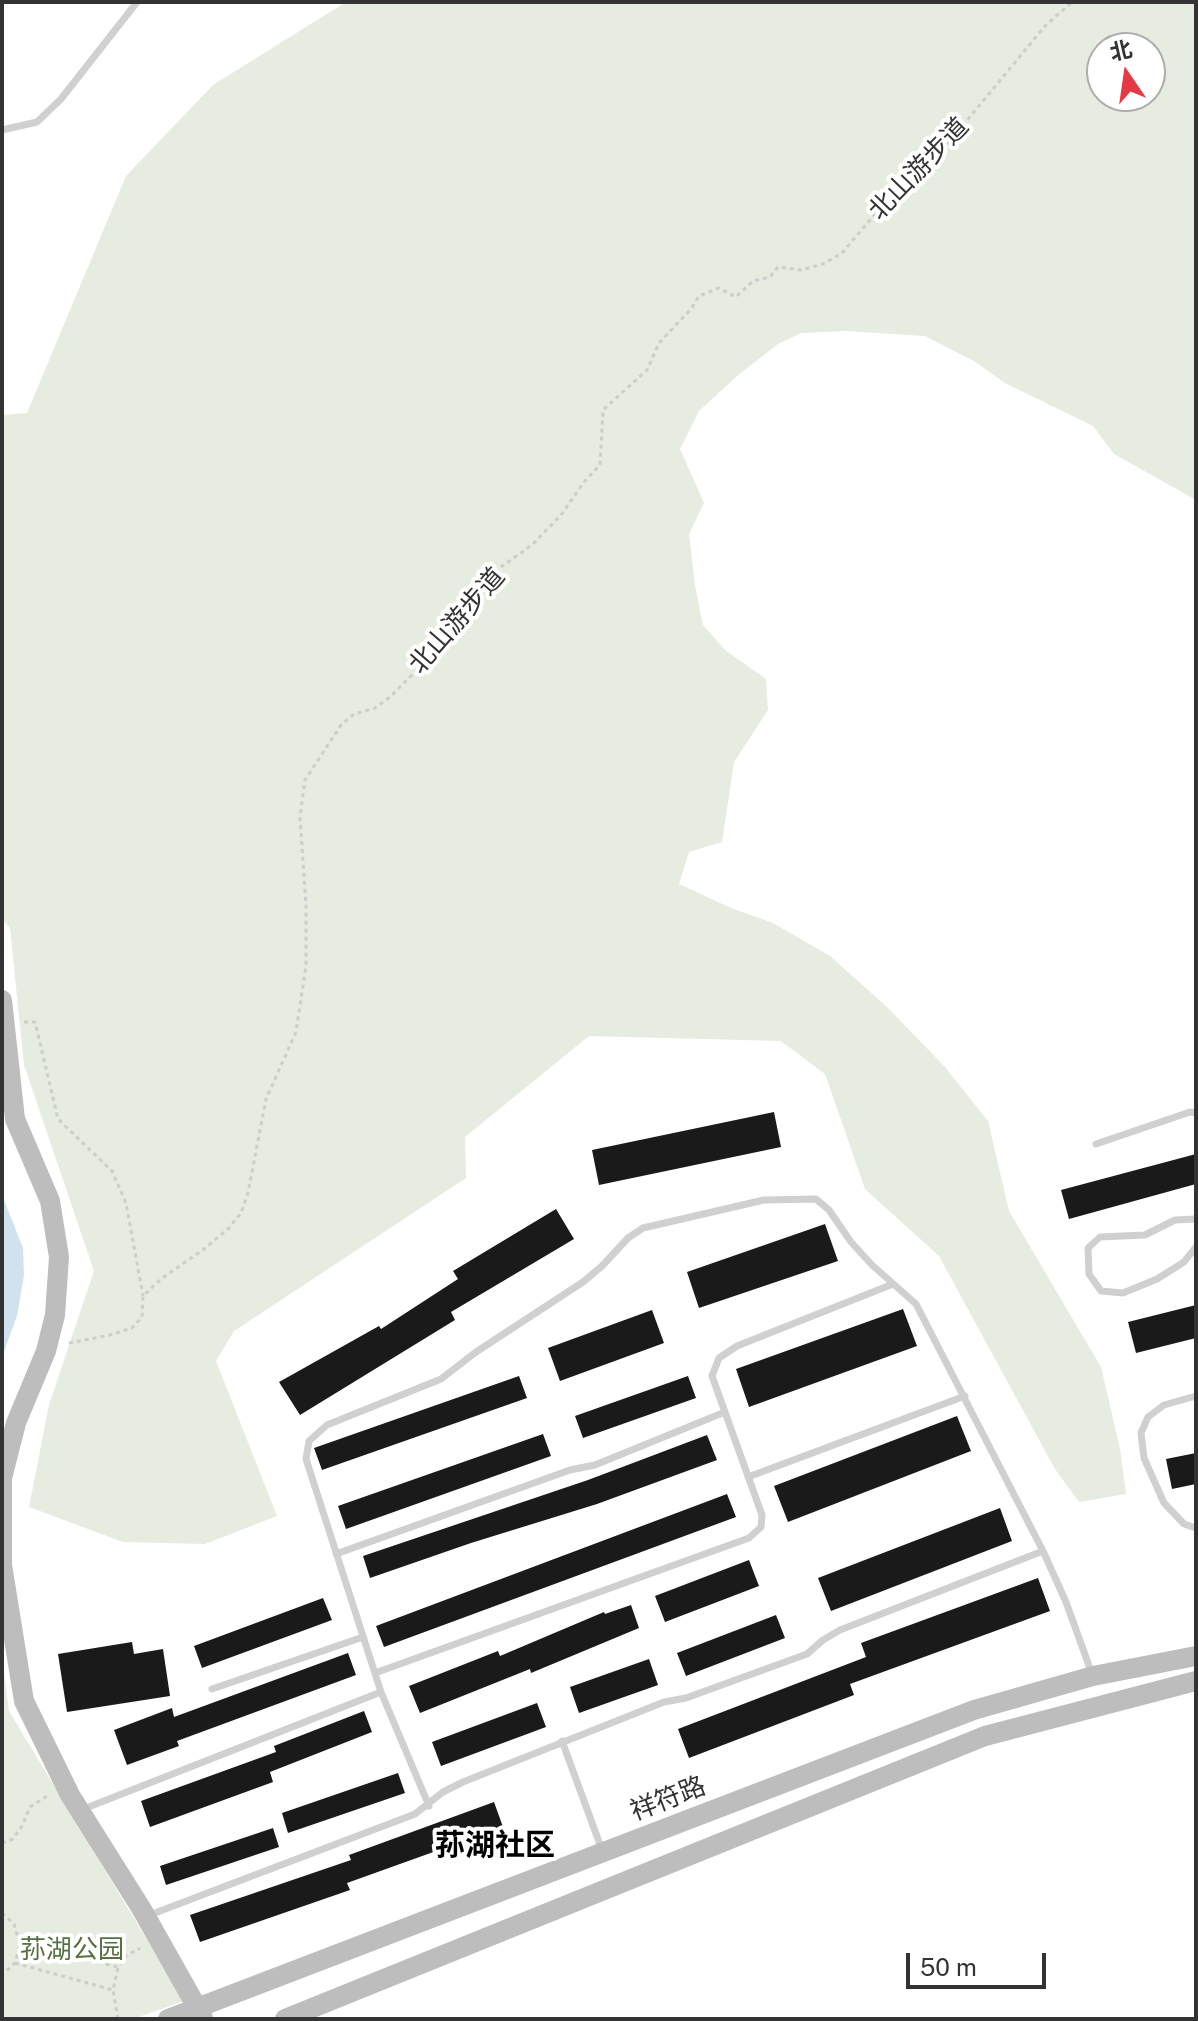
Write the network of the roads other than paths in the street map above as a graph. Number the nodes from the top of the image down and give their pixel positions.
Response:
1 (137, 2) edge
2 (2, 130) edge
3 (3, 1011) edge
4 (1196, 1113) edge
5 (1096, 1144) dead end
6 (1196, 1219) edge
7 (1196, 1247) edge
8 (893, 1284) junction
9 (965, 1396) junction
10 (1196, 1396) edge
11 (725, 1412) junction
12 (748, 1477) junction
13 (1196, 1528) edge
14 (1043, 1551) junction
15 (336, 1554) junction
16 (363, 1637) junction
17 (1196, 1656) edge
18 (375, 1673) junction
19 (1093, 1676) junction
20 (1196, 1681) edge
21 (212, 1689) dead end
22 (381, 1692) junction
23 (562, 1741) junction
24 (429, 1806) junction
25 (79, 1810) junction
26 (603, 1852) junction
27 (145, 1916) junction
28 (201, 2014) edge
29 (168, 2019) edge
30 (285, 2019) edge

1 - 2 lane
3 - 25 main road
4 - 5 lane
6 - 7 lane
8 - 9 lane
8 - 11 lane
8 - 15 lane
9 - 12 lane
9 - 14 lane
10 - 13 lane
11 - 12 lane
11 - 15 lane
12 - 18 lane
14 - 19 lane
14 - 23 lane
15 - 16 lane
16 - 18 lane
16 - 21 lane
17 - 19 main road, 祥符路
18 - 22 lane
19 - 26 main road, 祥符路
20 - 30 main road
22 - 24 lane
22 - 25 lane
23 - 24 lane
23 - 26 lane
24 - 27 lane
25 - 27 main road
26 - 28 main road, 祥符路
27 - 28 main road
28 - 29 main road, 祥符路

